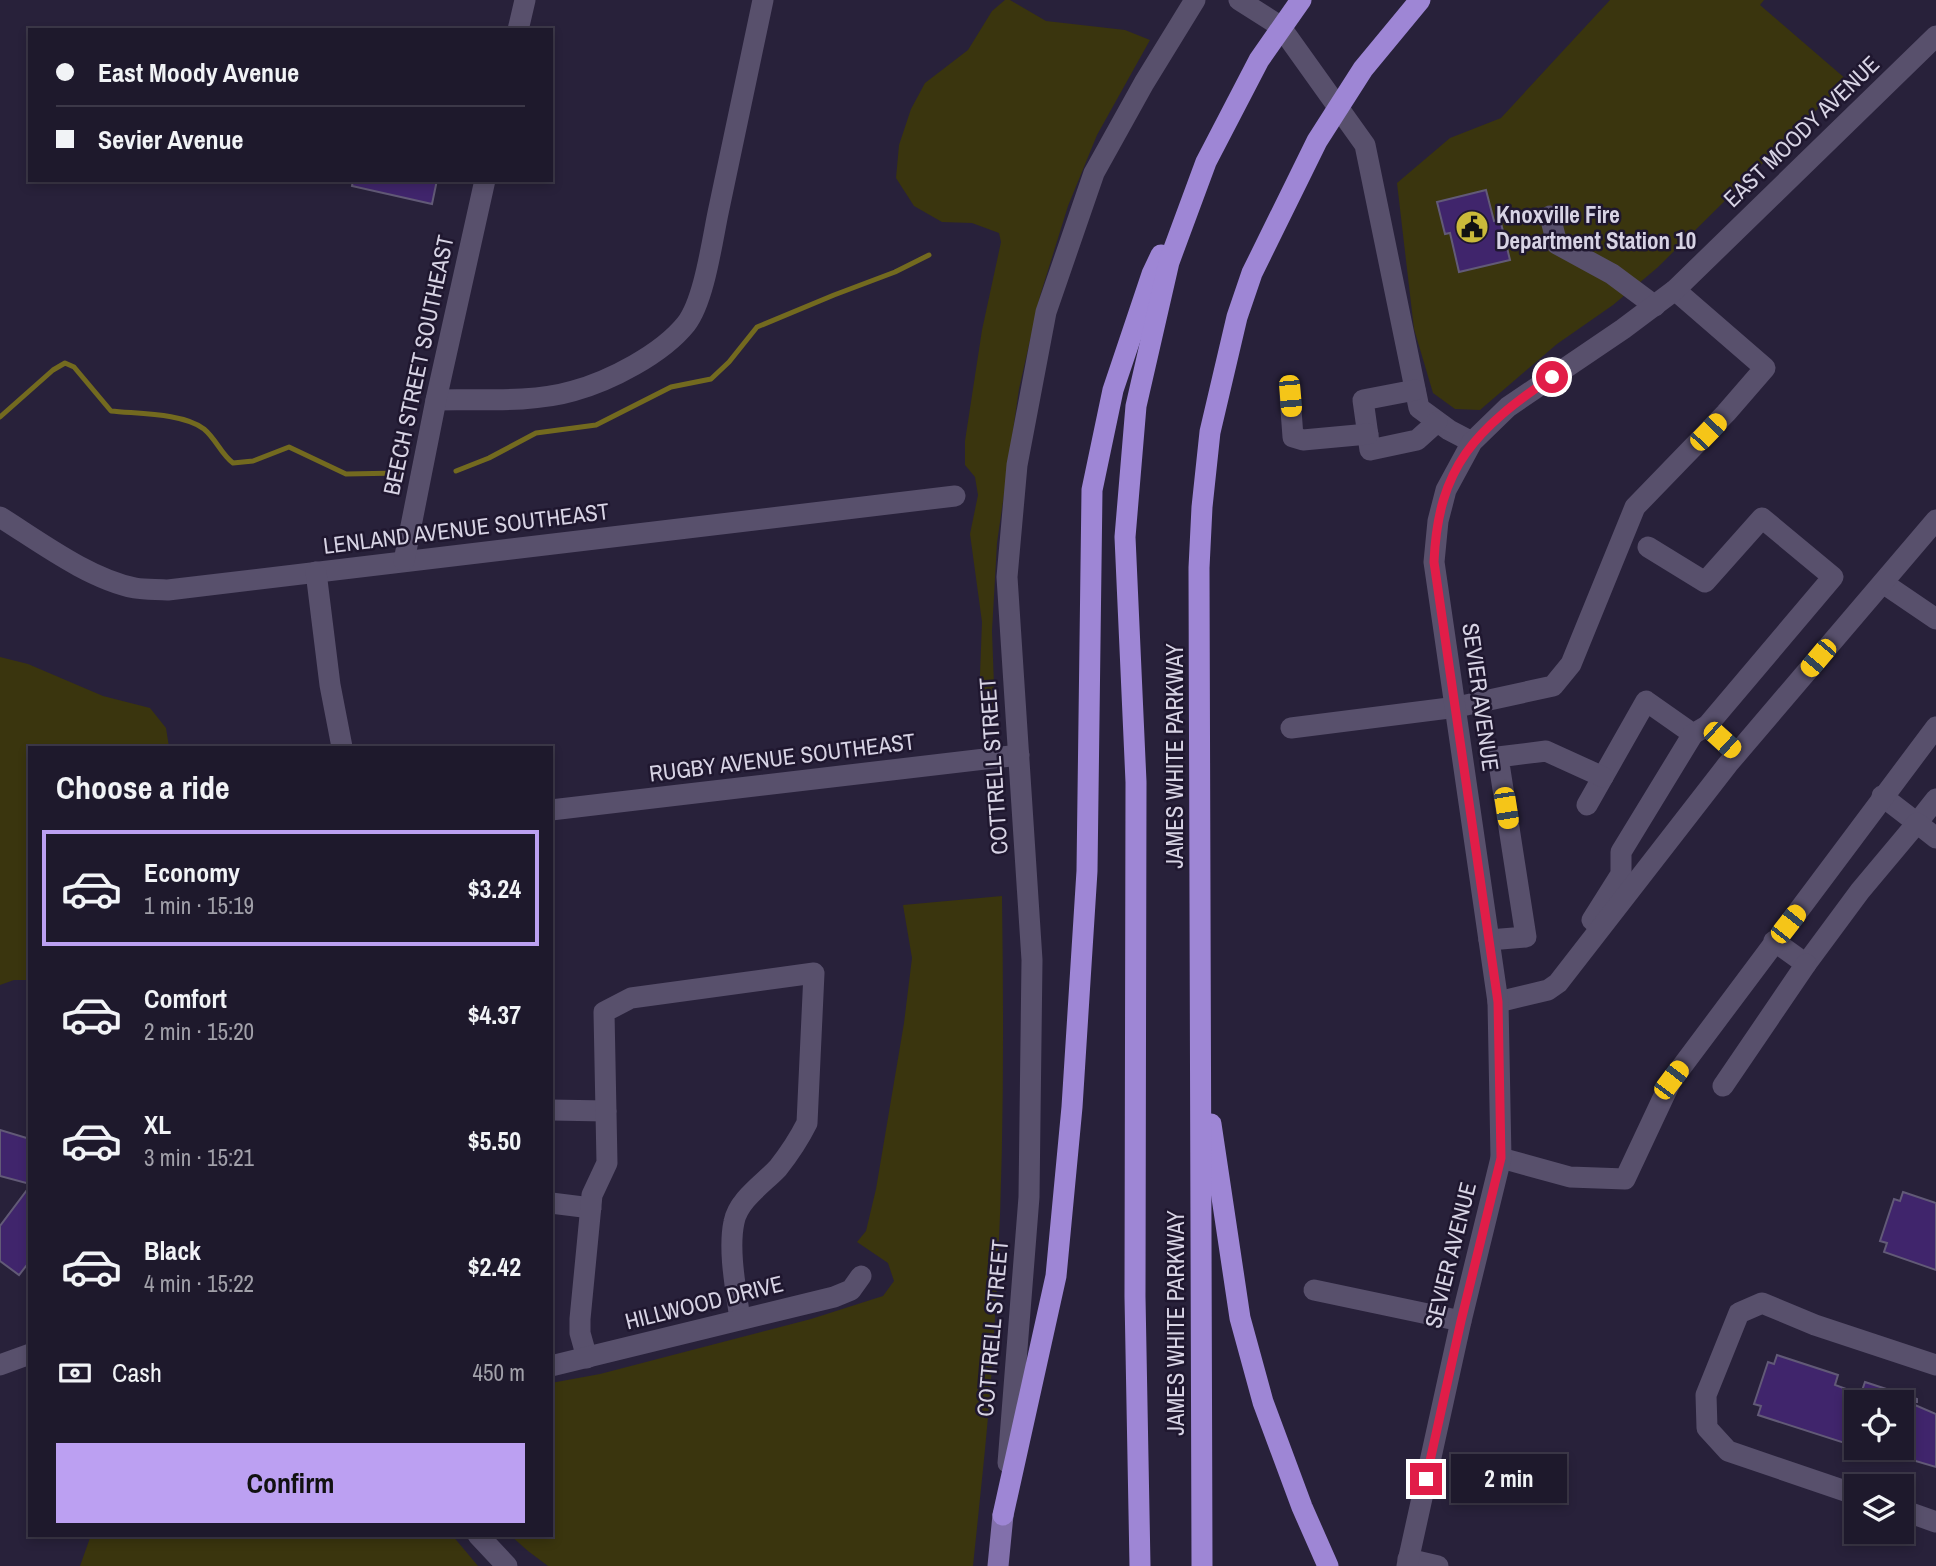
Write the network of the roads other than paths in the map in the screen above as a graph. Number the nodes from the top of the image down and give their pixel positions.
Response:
1 (525, 0) edge
2 (763, 0) edge
3 (1195, 0) edge
4 (1239, 0) edge
5 (1420, 0) edge
6 (1300, 2) edge
7 (519, 28) edge
8 (1936, 36) edge
9 (1206, 162) junction
10 (485, 182) edge
11 (1550, 216) dead end
12 (1675, 290) junction
13 (1654, 306) junction
14 (1415, 390) junction
15 (1290, 396) dead end
16 (436, 400) junction
17 (1437, 422) junction
18 (1368, 434) junction
19 (1472, 442) junction
20 (955, 496) dead end
21 (0, 517) edge
22 (1936, 520) edge
23 (1648, 547) dead end
24 (404, 561) junction
25 (316, 572) junction
26 (1883, 583) junction
27 (1936, 619) edge
28 (1457, 707) junction
29 (1936, 727) edge
30 (1291, 728) dead end
31 (1700, 730) junction
32 (342, 746) edge
33 (1736, 753) junction
34 (1019, 755) junction
35 (1603, 777) junction
36 (1882, 796) junction
37 (1936, 799) edge
38 (1587, 805) dead end
39 (553, 810) edge
40 (1917, 822) junction
41 (1936, 838) edge
42 (1489, 940) junction
43 (1774, 941) junction
44 (1806, 964) junction
45 (1548, 990) junction
46 (1498, 1002) junction
47 (1201, 1054) junction
48 (1723, 1086) dead end
49 (553, 1110) edge
50 (606, 1111) junction
51 (1501, 1158) junction
52 (553, 1203) edge
53 (591, 1208) junction
54 (861, 1276) dead end
55 (1314, 1290) dead end
56 (740, 1319) junction
57 (1461, 1321) junction
58 (28, 1355) edge
59 (586, 1357) junction
60 (0, 1365) edge
61 (553, 1365) edge
62 (1936, 1365) edge
63 (1844, 1491) edge
64 (1914, 1514) edge
65 (1003, 1515) junction
66 (1936, 1522) edge
67 (480, 1537) edge
68 (1408, 1562) edge
69 (507, 1566) edge
70 (998, 1566) edge
71 (1140, 1566) edge
72 (1202, 1566) edge
73 (1328, 1566) edge
74 (1438, 1566) edge

1 - 7 street
2 - 16 street
3 - 34 street, COTTRELL STREET
4 - 14 street
5 - 47 highway, JAMES WHITE PARKWAY
6 - 9 highway, JAMES WHITE PARKWAY
8 - 12 street, EAST MOODY AVENUE
9 - 65 highway
9 - 71 highway, JAMES WHITE PARKWAY
10 - 16 street, BEECH STREET SOUTHEAST
11 - 13 street
12 - 13 street, EAST MOODY AVENUE
12 - 28 street
13 - 19 street, EAST MOODY AVENUE
14 - 17 street
14 - 18 street
15 - 18 street
16 - 24 street, BEECH STREET SOUTHEAST
17 - 18 street
17 - 19 street
19 - 28 street, SEVIER AVENUE
20 - 24 street, LENLAND AVENUE SOUTHEAST
21 - 25 street, LENLAND AVENUE SOUTHEAST
22 - 26 street
23 - 31 street
24 - 25 street, LENLAND AVENUE SOUTHEAST
25 - 32 street
26 - 27 street
26 - 33 street
28 - 30 street
28 - 42 street, SEVIER AVENUE
29 - 36 street
31 - 33 street
31 - 35 street
31 - 45 street
33 - 45 street
34 - 39 street, RUGBY AVENUE SOUTHEAST
34 - 65 street, COTTRELL STREET
35 - 38 street
35 - 42 street
36 - 40 street
36 - 43 street
37 - 40 street
40 - 41 street
40 - 44 street
42 - 46 street, SEVIER AVENUE
43 - 44 street
43 - 51 street
44 - 48 street
45 - 46 street
46 - 51 street, SEVIER AVENUE
47 - 72 highway, JAMES WHITE PARKWAY
47 - 73 highway
49 - 50 street
50 - 53 street
50 - 56 street
51 - 57 street, SEVIER AVENUE
52 - 53 street
53 - 59 street
54 - 56 street, HILLWOOD DRIVE
55 - 57 street
56 - 59 street, HILLWOOD DRIVE
57 - 68 street, SEVIER AVENUE
58 - 60 street
59 - 61 street, HILLWOOD DRIVE
62 - 63 street
64 - 66 street
65 - 70 main road, COTTRELL STREET
67 - 69 street
68 - 74 street

